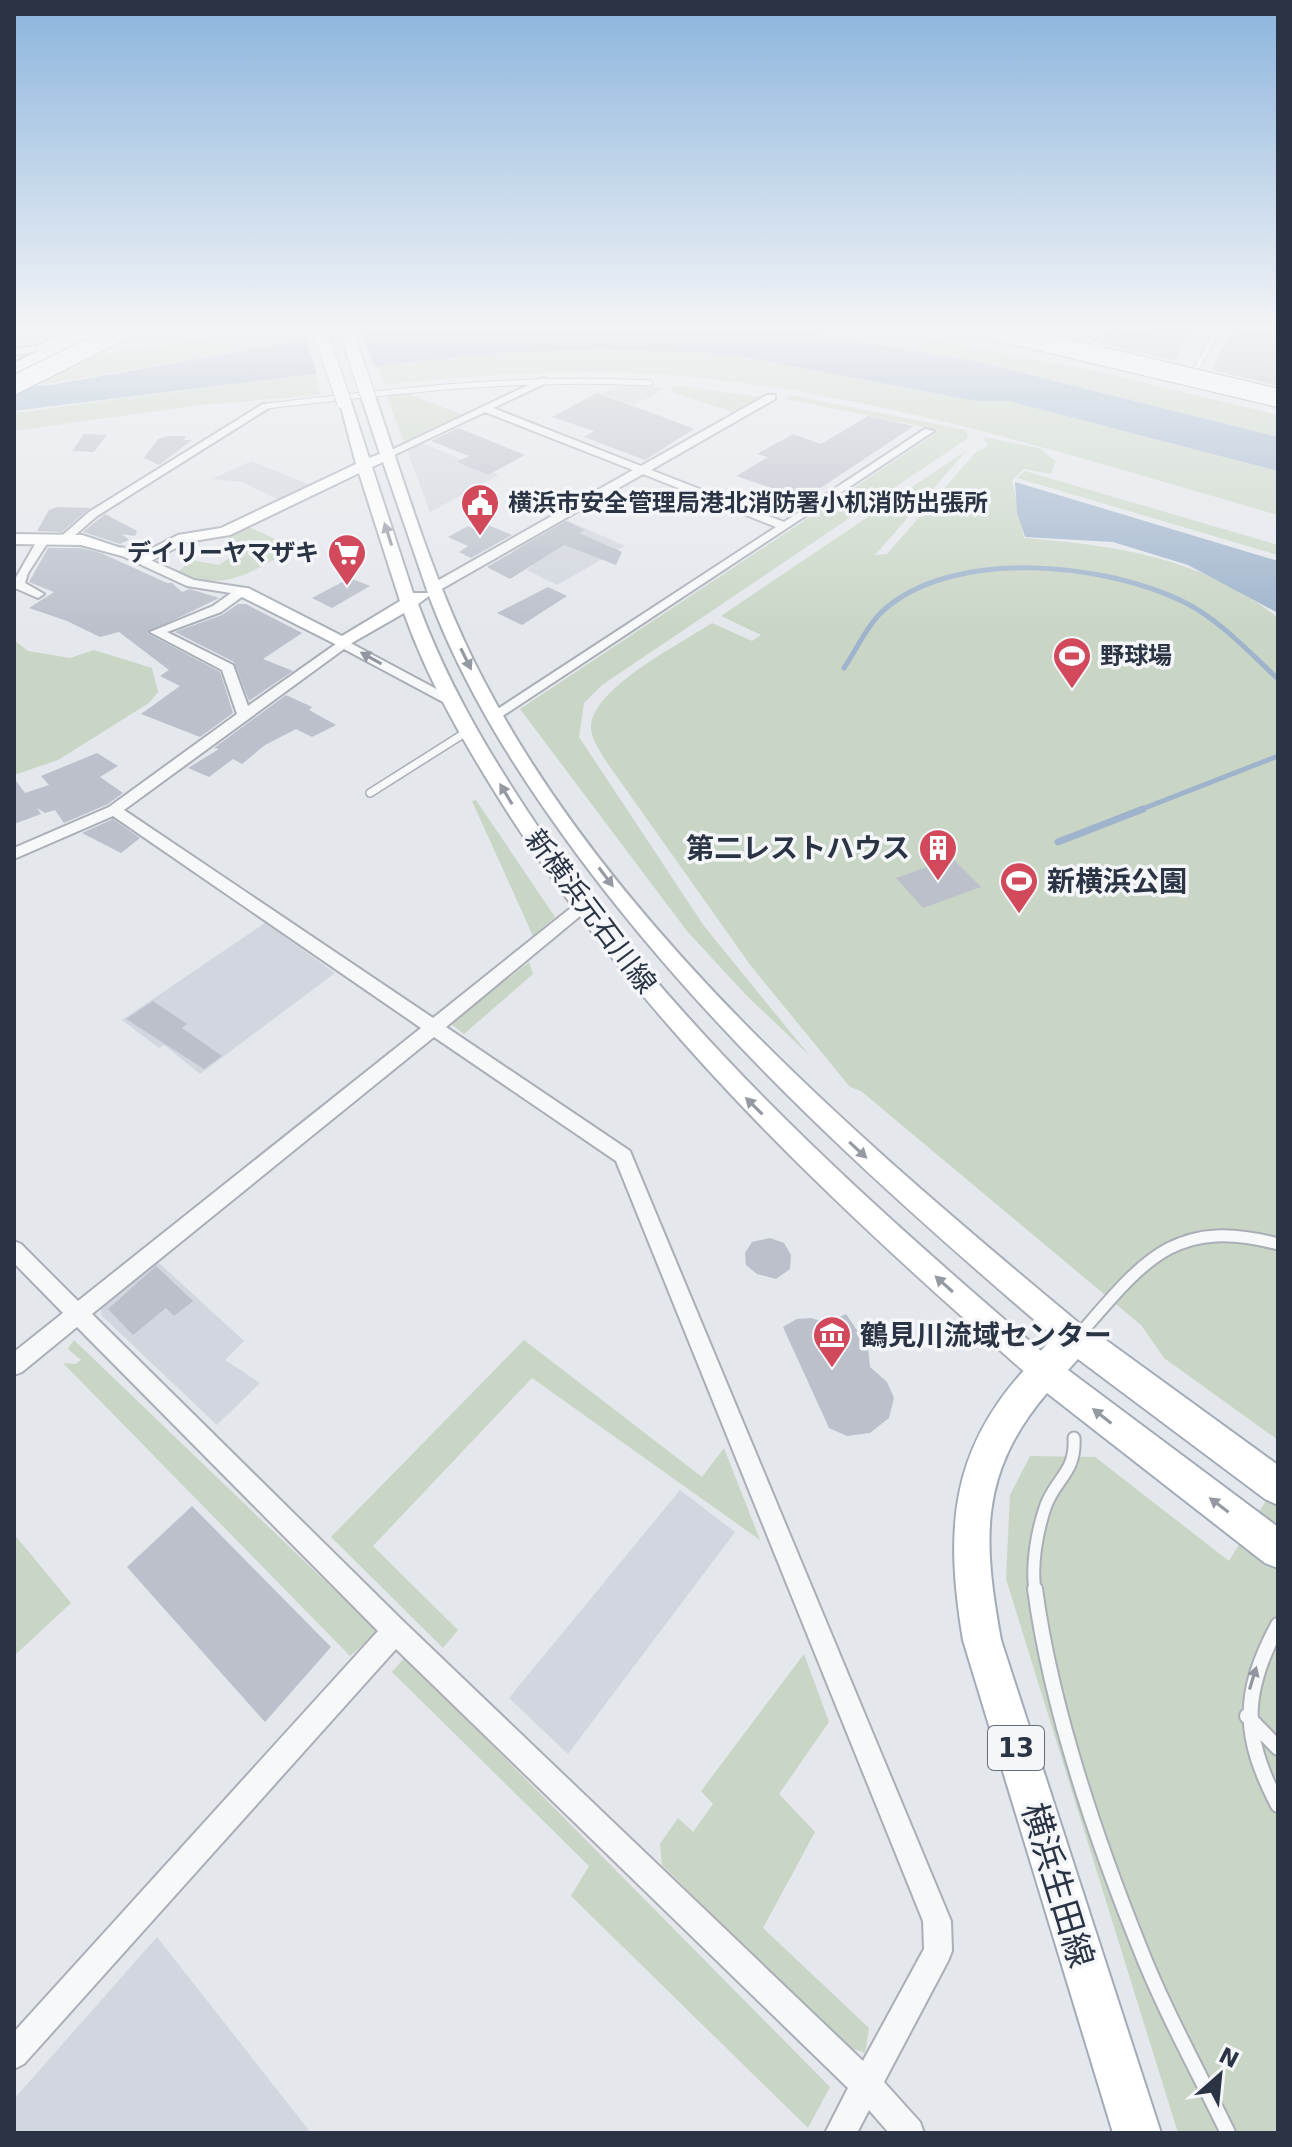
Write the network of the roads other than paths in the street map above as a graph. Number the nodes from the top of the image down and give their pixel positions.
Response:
1 (231, 428) edge
2 (353, 428) edge
3 (379, 428) edge
4 (444, 428) edge
5 (534, 428) edge
6 (717, 428) edge
7 (929, 431) dead end
8 (388, 454) junction
9 (365, 466) junction
10 (642, 471) junction
11 (785, 526) junction
12 (14, 539) edge
13 (44, 539) junction
14 (63, 540) junction
15 (122, 551) joint
16 (14, 559) edge
17 (31, 559) junction
18 (141, 560) junction
19 (434, 588) junction
20 (242, 591) junction
21 (38, 594) dead end
22 (410, 602) junction
23 (343, 643) junction
24 (448, 699) junction
25 (245, 717) junction
26 (495, 717) junction
27 (468, 731) junction
28 (370, 793) dead end
29 (114, 810) junction
30 (14, 854) edge
31 (583, 907) junction
32 (434, 1026) junction
33 (1278, 1244) edge
34 (14, 1250) edge
35 (78, 1312) junction
36 (1076, 1338) junction
37 (14, 1365) edge
38 (1045, 1372) junction
39 (1074, 1438) dead end
40 (1278, 1487) edge
41 (1278, 1550) edge
42 (1278, 1625) edge
43 (395, 1631) junction
44 (1247, 1715) junction
45 (1278, 1748) edge
46 (1278, 1805) edge
47 (14, 2054) edge
48 (866, 2085) junction
49 (840, 2133) edge
50 (909, 2133) edge
51 (1137, 2133) edge
52 (1228, 2133) edge

1 - 14 street
2 - 9 street, 新横浜元石川線, bridge
3 - 8 street, 新横浜元石川線, bridge
4 - 8 street
5 - 10 street
6 - 10 street
7 - 11 street
8 - 9 street
8 - 19 street, 新横浜元石川線
9 - 18 street
22 -> 9 street, 新横浜元石川線
10 - 11 street
10 - 19 street
11 - 26 street
12 - 13 street
13 - 14 street
13 - 17 street
14 - 15 street
15 - 18 street
16 - 17 street
17 - 21 street
18 - 20 street
19 - 22 street
19 -> 26 street, 新横浜元石川線
20 - 23 street
20 - 25 street
22 - 23 street
22 - 24 street, 新横浜元石川線
24 -> 23 street
23 - 25 street
24 - 27 street, 新横浜元石川線
25 - 29 street
26 -> 36 street, 新横浜元石川線
27 - 28 lane
31 -> 27 street, 新横浜元石川線
29 - 30 street
29 - 32 street
31 - 32 street
38 -> 31 street, 新横浜元石川線
32 - 35 street
32 - 48 street
33 - 36 lane
34 - 35 street
35 - 37 street
35 - 43 street
36 - 38 main road, 横浜生田線 / 13
36 - 40 main road
41 -> 38 main road
38 - 51 main road, 横浜生田線 / 13
39 - 52 lane
44 -> 42 lane
43 - 47 street
43 - 48 street
44 - 45 lane
44 - 46 lane
48 - 49 street
48 - 50 street

